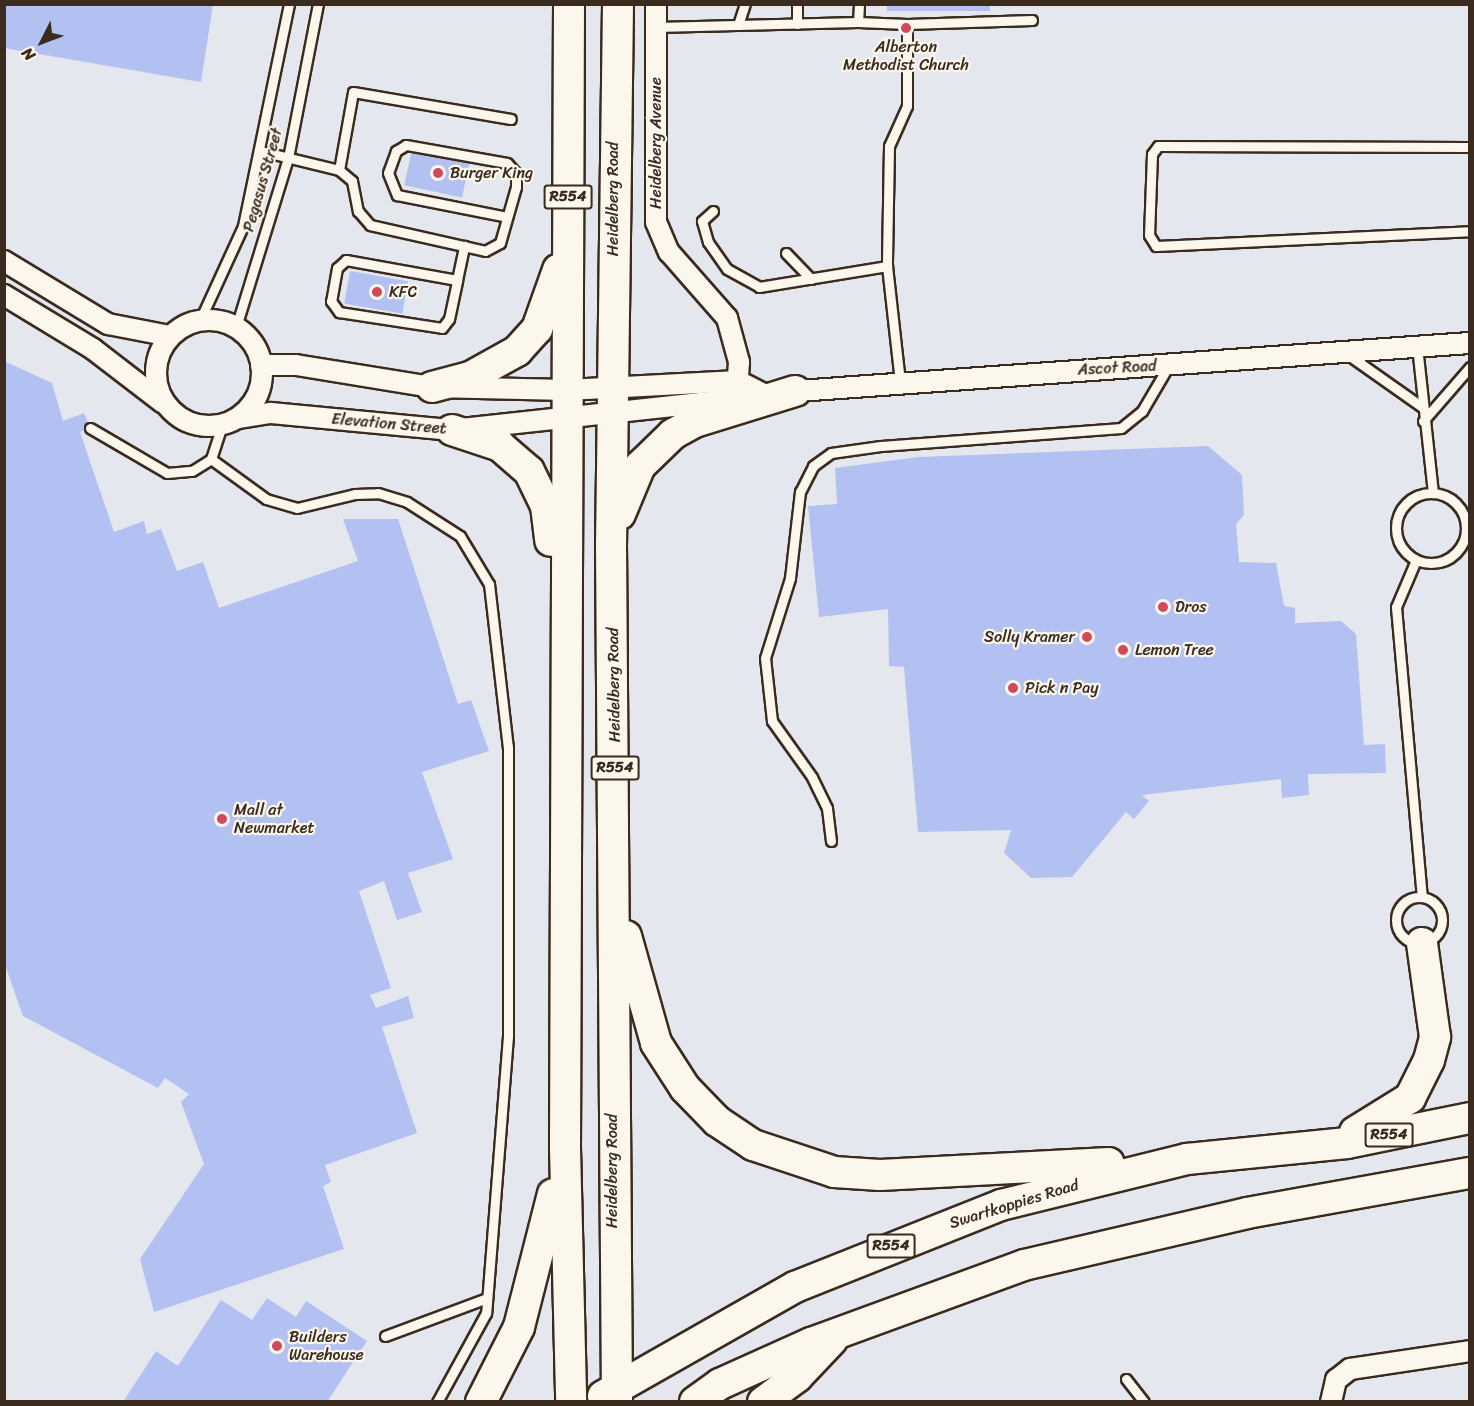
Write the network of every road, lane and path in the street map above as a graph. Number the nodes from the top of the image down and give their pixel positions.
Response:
1 (289, 4) edge
2 (318, 4) edge
3 (569, 4) edge
4 (618, 4) edge
5 (656, 4) edge
6 (745, 4) edge
7 (797, 4) edge
8 (859, 4) edge
9 (1032, 20) dead end
10 (858, 22) junction
11 (797, 24) junction
12 (906, 24) junction
13 (738, 25) junction
14 (656, 27) junction
15 (511, 119) dead end
16 (1470, 147) edge
17 (261, 151) junction
18 (288, 158) junction
19 (339, 170) junction
20 (713, 211) dead end
21 (507, 217) junction
22 (1470, 231) edge
23 (568, 236) junction
24 (464, 246) junction
25 (786, 253) dead end
26 (4, 261) edge
27 (887, 266) junction
28 (811, 279) junction
29 (457, 280) junction
30 (4, 295) edge
31 (200, 320) junction
32 (236, 327) junction
33 (170, 336) junction
34 (1470, 343) edge
35 (1417, 346) junction
36 (1347, 354) junction
37 (1169, 365) junction
38 (261, 366) junction
39 (1470, 367) edge
40 (900, 381) junction
41 (432, 387) junction
42 (737, 390) junction
43 (795, 391) junction
44 (612, 399) junction
45 (566, 403) junction
46 (1422, 407) junction
47 (169, 408) junction
48 (230, 421) junction
49 (1423, 421) junction
50 (90, 428) dead end
51 (452, 430) junction
52 (211, 459) junction
53 (1433, 493) junction
54 (1467, 518) edge
55 (611, 547) junction
56 (1416, 560) junction
57 (566, 690) junction
58 (831, 841) dead end
59 (615, 882) junction
60 (1422, 897) junction
61 (1422, 943) junction
62 (1470, 1118) edge
63 (1307, 1147) junction
64 (565, 1148) junction
65 (1187, 1159) junction
66 (1470, 1173) edge
67 (487, 1299) junction
68 (838, 1333) junction
69 (385, 1336) dead end
70 (1470, 1351) edge
71 (1126, 1380) dead end
72 (609, 1396) edge
73 (437, 1401) edge
74 (481, 1401) edge
75 (571, 1401) edge
76 (695, 1401) edge
77 (763, 1401) edge
78 (1144, 1401) edge
79 (1331, 1401) edge

1 - 17 lane, Pegasus Street
2 - 18 lane, Pegasus Street
3 - 23 main road, R554
4 - 44 main road, Heidelberg Road / R554
5 - 14 street, Heidelberg Avenue
6 - 13 lane
7 - 11 lane
8 - 10 lane
9 - 12 lane
10 - 11 lane
10 - 12 lane
11 - 13 lane
12 - 27 lane
13 - 14 lane
14 - 42 street, Heidelberg Avenue
15 - 19 lane
16 - 22 lane
17 - 18 lane
17 - 31 lane, Pegasus Street
18 - 19 lane
18 - 32 lane, Pegasus Street
19 - 24 lane
20 - 28 lane
21 - 21 lane
21 - 24 lane
23 - 41 main road
23 - 45 main road, R554
24 - 29 lane
25 - 28 lane
26 - 33 street
27 - 28 lane
27 - 40 lane
29 - 29 lane
30 - 47 street, Elevation Street
31 - 32 street
31 - 33 street
32 - 38 street
33 - 47 street
34 - 35 street, Ascot Road
35 - 36 street, Ascot Road
35 - 46 lane
36 - 37 street, Ascot Road
36 - 46 lane
37 - 40 street, Ascot Road
37 - 58 lane
38 - 41 street, Elevation Street
38 - 48 street
39 - 49 lane
40 - 43 street, Ascot Road
41 - 45 street, Elevation Street
42 - 43 street, Ascot Road
42 - 44 street
43 - 55 main road
44 - 45 street, Elevation Street
44 - 55 main road, Heidelberg Road / R554
45 - 51 street, Elevation Street
45 - 57 main road, R554
46 - 49 lane
47 - 48 street, Elevation Street
48 - 51 street, Elevation Street
48 - 52 lane
49 - 53 lane
50 - 52 lane
51 - 57 main road
52 - 67 lane
53 - 54 lane
53 - 56 lane
54 - 56 lane
55 - 59 main road, Heidelberg Road / R554
56 - 60 lane
57 - 64 main road, R554
59 - 65 main road
59 - 72 main road, Heidelberg Road / R554
60 - 61 lane
60 - 61 lane
61 - 63 main road
62 - 63 main road, Swartkoppies Road / R554
63 - 65 main road, Swartkoppies Road / R554
64 - 74 main road
64 - 75 main road, R554
65 - 72 main road, Swartkoppies Road / R554
66 - 68 main road
67 - 69 lane
67 - 73 lane
68 - 76 main road
68 - 77 main road
70 - 79 street
71 - 78 lane

